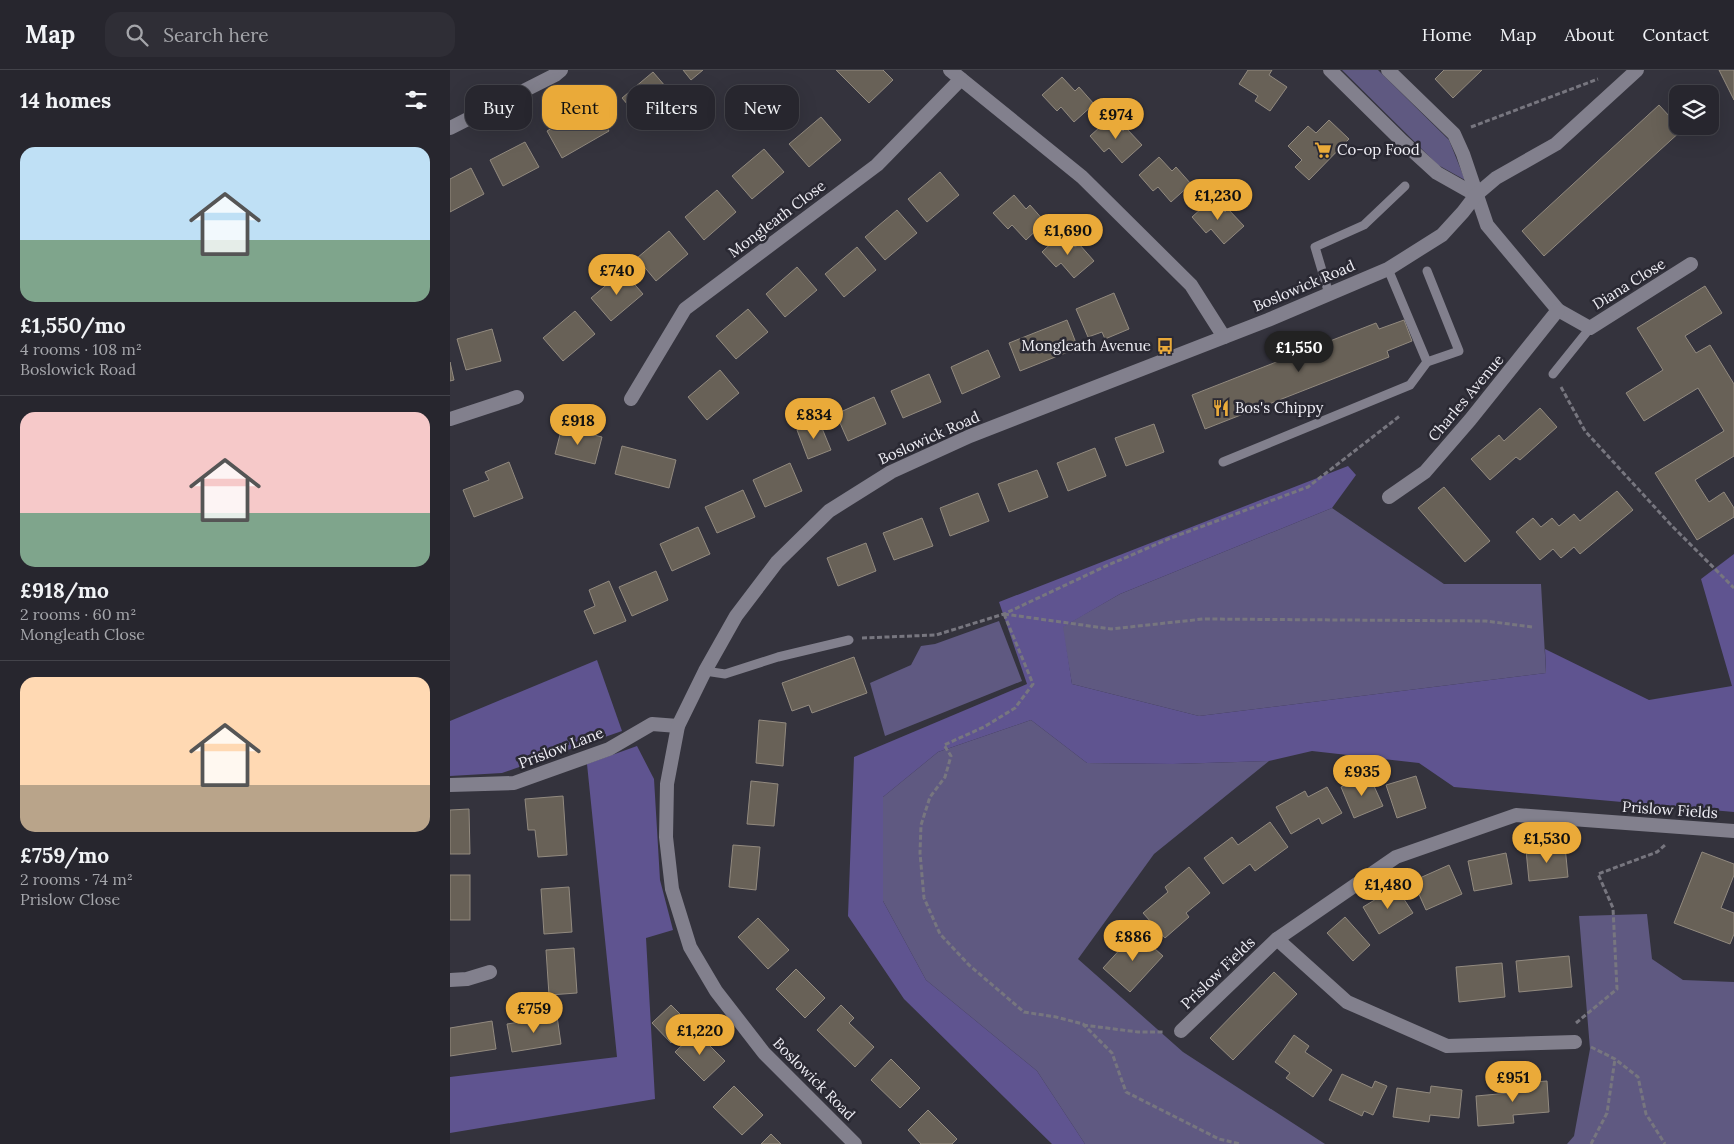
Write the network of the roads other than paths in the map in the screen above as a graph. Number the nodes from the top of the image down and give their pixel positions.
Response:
1 (561, 70) edge
2 (950, 70) edge
3 (1330, 70) edge
4 (1388, 70) edge
5 (1637, 70) edge
6 (961, 79) junction
7 (450, 128) edge
8 (1405, 186) dead end
9 (1476, 195) junction
10 (1692, 264) dead end
11 (1388, 269) junction
12 (1427, 270) dead end
13 (1329, 294) junction
14 (1558, 310) junction
15 (1590, 328) junction
16 (1224, 337) junction
17 (1427, 362) junction
18 (1553, 374) road end
19 (517, 397) dead end
20 (632, 399) dead end
21 (450, 419) edge
22 (1223, 462) dead end
23 (1389, 497) dead end
24 (849, 640) road end
25 (705, 671) junction
26 (678, 726) junction
27 (450, 785) edge
28 (1734, 831) edge
29 (1277, 939) junction
30 (490, 972) dead end
31 (450, 980) edge
32 (1181, 1031) road end
33 (1575, 1042) road end
34 (855, 1144) edge

1 - 7 street
2 - 6 street
3 - 9 street
4 - 9 street
5 - 9 street, Boslowick Road
6 - 16 street
6 - 20 street, Mongleath Close
8 - 13 lane
9 - 11 street, Boslowick Road
9 - 14 street
10 - 15 street, Diana Close
11 - 13 street, Boslowick Road
11 - 17 lane
12 - 17 lane
13 - 16 street, Boslowick Road
14 - 15 street, Diana Close
14 - 23 street, Charles Avenue
15 - 18 lane
16 - 25 street, Boslowick Road
17 - 22 lane
19 - 21 street
24 - 25 lane
25 - 26 street, Boslowick Road
26 - 27 street, Prislow Lane
26 - 34 street, Boslowick Road
28 - 29 street, Prislow Fields
29 - 32 street, Prislow Fields
29 - 33 street, Prislow Fields
30 - 31 street

